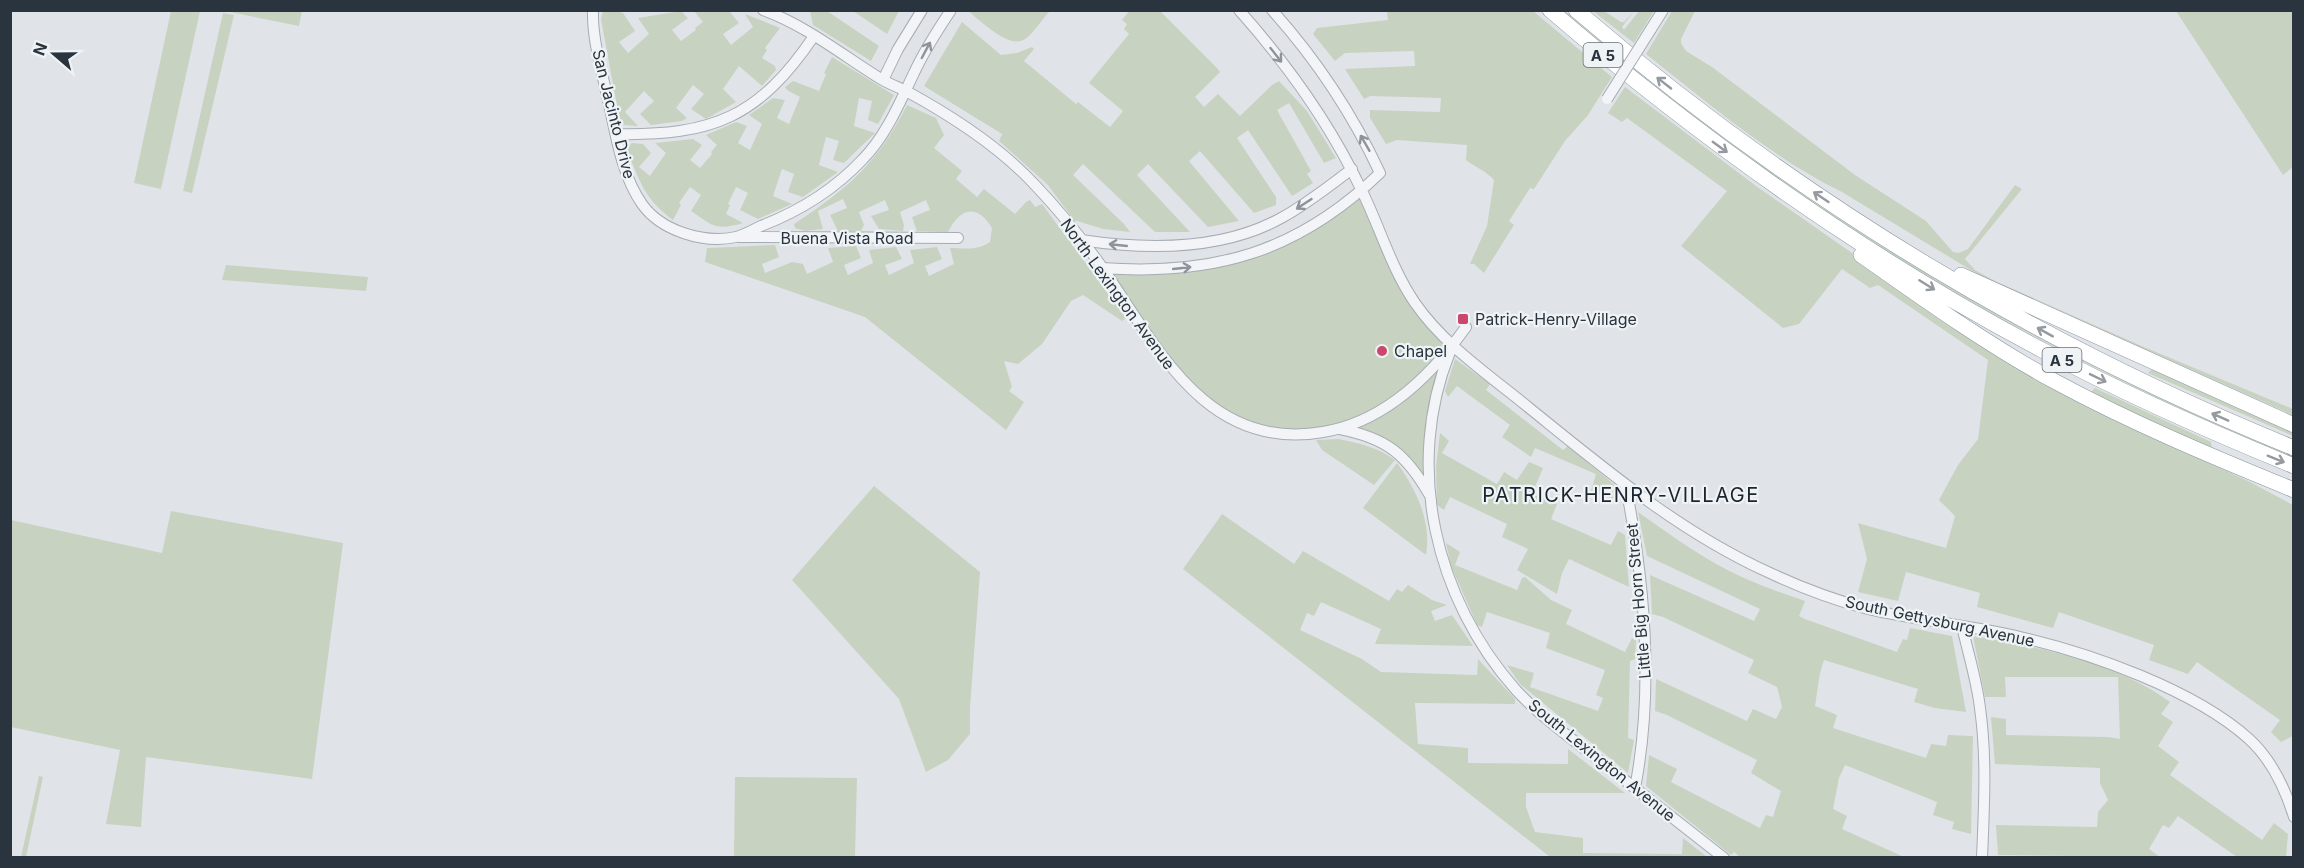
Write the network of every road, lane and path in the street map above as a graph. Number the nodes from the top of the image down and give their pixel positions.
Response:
1 (592, 10) edge
2 (763, 10) edge
3 (922, 10) edge
4 (951, 10) edge
5 (1239, 10) edge
6 (1272, 10) edge
7 (1550, 10) edge
8 (1576, 10) edge
9 (1663, 10) edge
10 (814, 36) junction
11 (883, 80) junction
12 (906, 91) junction
13 (1606, 101) dead end
14 (616, 134) junction
15 (1352, 169) junction
16 (1362, 191) junction
17 (1870, 230) junction
18 (1842, 232) junction
19 (735, 237) junction
20 (958, 238) dead end
21 (1081, 240) junction
22 (1102, 268) junction
23 (1466, 327) dead end
24 (1452, 346) junction
25 (2260, 411) junction
26 (2294, 418) edge
27 (2294, 425) edge
28 (1340, 429) junction
29 (2294, 448) edge
30 (2294, 466) edge
31 (2250, 472) junction
32 (1626, 487) junction
33 (2294, 490) edge
34 (1430, 496) junction
35 (2294, 501) edge
36 (1962, 626) junction
37 (1635, 788) junction
38 (2294, 817) edge
39 (1724, 858) edge
40 (1982, 858) edge

1 - 14 street, San Jacinto Drive
2 - 10 street, North Lexington Avenue
3 - 11 street
12 -> 4 street, San Jacinto Drive
5 -> 15 street, South Gettysburg Avenue
16 -> 6 street
7 -> 18 highway, A 5
17 -> 8 highway, A 5
9 - 13 street, bridge
10 - 11 street, North Lexington Avenue
10 - 14 street
11 - 12 street, North Lexington Avenue
12 - 19 street, San Jacinto Drive
12 - 21 street, North Lexington Avenue
14 - 19 street, San Jacinto Drive
15 - 16 street, South Gettysburg Avenue
15 -> 21 street
22 -> 16 street
16 - 24 street, South Gettysburg Avenue
17 - 25 highway, A 5
29 -> 17 highway, A 5
18 -> 30 highway, A 5
18 - 31 highway, A 5
19 - 20 street, Buena Vista Road
21 - 22 street, North Lexington Avenue
22 - 28 street, North Lexington Avenue
23 - 24 street
24 - 28 street, North Lexington Avenue
24 - 32 street, South Gettysburg Avenue
24 - 34 street, South Lexington Avenue
25 - 26 highway, A 5
25 - 27 highway, A 5
28 - 34 street, North Lexington Avenue
31 - 33 highway, A 5
31 - 35 highway
32 - 36 street, South Gettysburg Avenue
32 - 37 street, Little Big Horn Street
34 - 37 street, South Lexington Avenue
36 - 38 street, South Gettysburg Avenue
36 - 40 street
37 - 39 street, South Lexington Avenue

